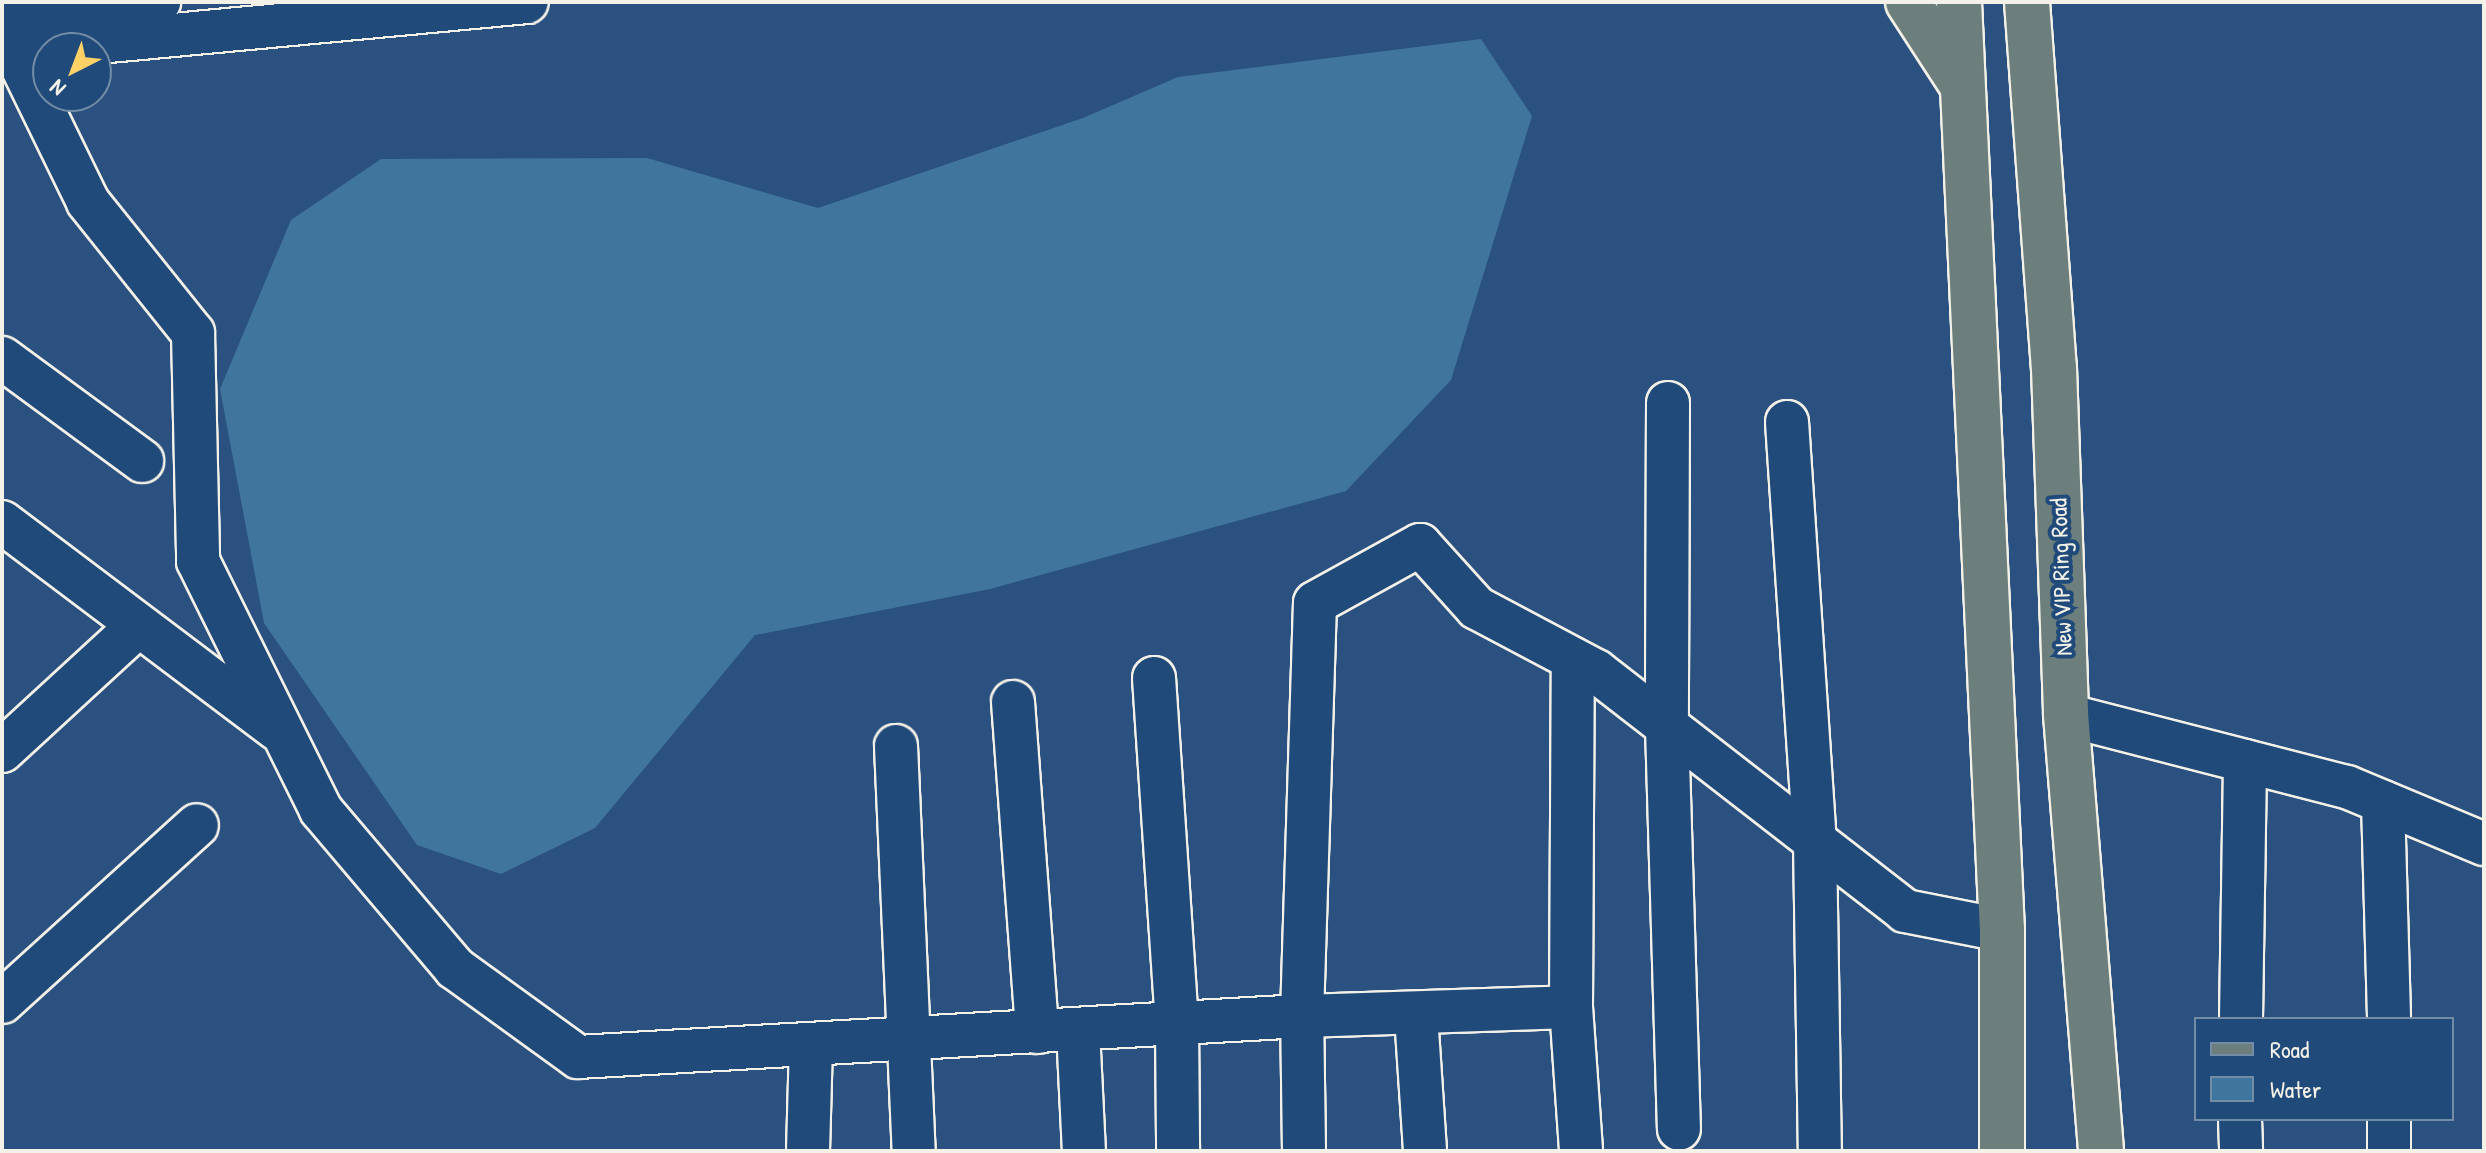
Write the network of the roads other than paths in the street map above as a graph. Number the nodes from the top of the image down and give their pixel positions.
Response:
1 (527, 2) edge
2 (1908, 2) edge
3 (1959, 2) edge
4 (2027, 2) edge
5 (143, 3) edge
6 (8, 34) edge
7 (1964, 87) junction
8 (2, 358) edge
9 (1668, 403) dead end
10 (1787, 422) dead end
11 (142, 461) dead end
12 (2, 522) edge
13 (138, 626) junction
14 (1573, 660) junction
15 (1154, 678) dead end
16 (1013, 702) dead end
17 (2066, 715) junction
18 (1667, 727) junction
19 (284, 735) junction
20 (896, 746) dead end
21 (2, 751) edge
22 (2245, 761) junction
23 (2383, 802) junction
24 (197, 825) dead end
25 (1815, 842) junction
26 (2484, 844) edge
27 (2002, 930) junction
28 (2, 1002) edge
29 (1571, 1007) junction
30 (1416, 1015) junction
31 (1302, 1016) junction
32 (2241, 1017) edge
33 (2389, 1017) edge
34 (1177, 1024) junction
35 (1078, 1030) junction
36 (1037, 1032) junction
37 (911, 1039) junction
38 (811, 1044) junction
39 (2240, 1121) edge
40 (2389, 1121) edge
41 (1679, 1129) dead end
42 (808, 1151) edge
43 (914, 1151) edge
44 (1084, 1151) edge
45 (1178, 1151) edge
46 (1304, 1151) edge
47 (1425, 1151) edge
48 (1581, 1151) edge
49 (1820, 1151) edge
50 (2002, 1151) edge
51 (2101, 1151) edge
52 (2241, 1151) edge
53 (2389, 1151) edge

1 - 6 street
2 - 7 main road
3 - 7 main road
4 - 17 main road, New VIP Ring Road
5 - 6 street
6 - 19 street
7 - 27 main road
8 - 11 street
9 - 18 street
10 - 25 street
12 - 13 street
13 - 19 street
13 - 21 street
14 - 18 street
14 - 29 street
14 - 31 street
15 - 34 street
16 - 36 street
17 - 22 street
17 - 51 main road, New VIP Ring Road
18 - 25 street
18 - 41 street
19 - 38 street
20 - 37 street
22 - 23 street
22 - 32 street
23 - 26 street
23 - 33 street
24 - 28 street
25 - 27 street
25 - 49 street
27 - 50 main road
29 - 30 street
29 - 48 street
30 - 31 street
30 - 47 street
31 - 34 street
31 - 46 street
34 - 35 street
34 - 45 street
35 - 36 street
35 - 44 street
36 - 37 street
37 - 38 street
37 - 43 street
38 - 42 street
39 - 52 street
40 - 53 street

